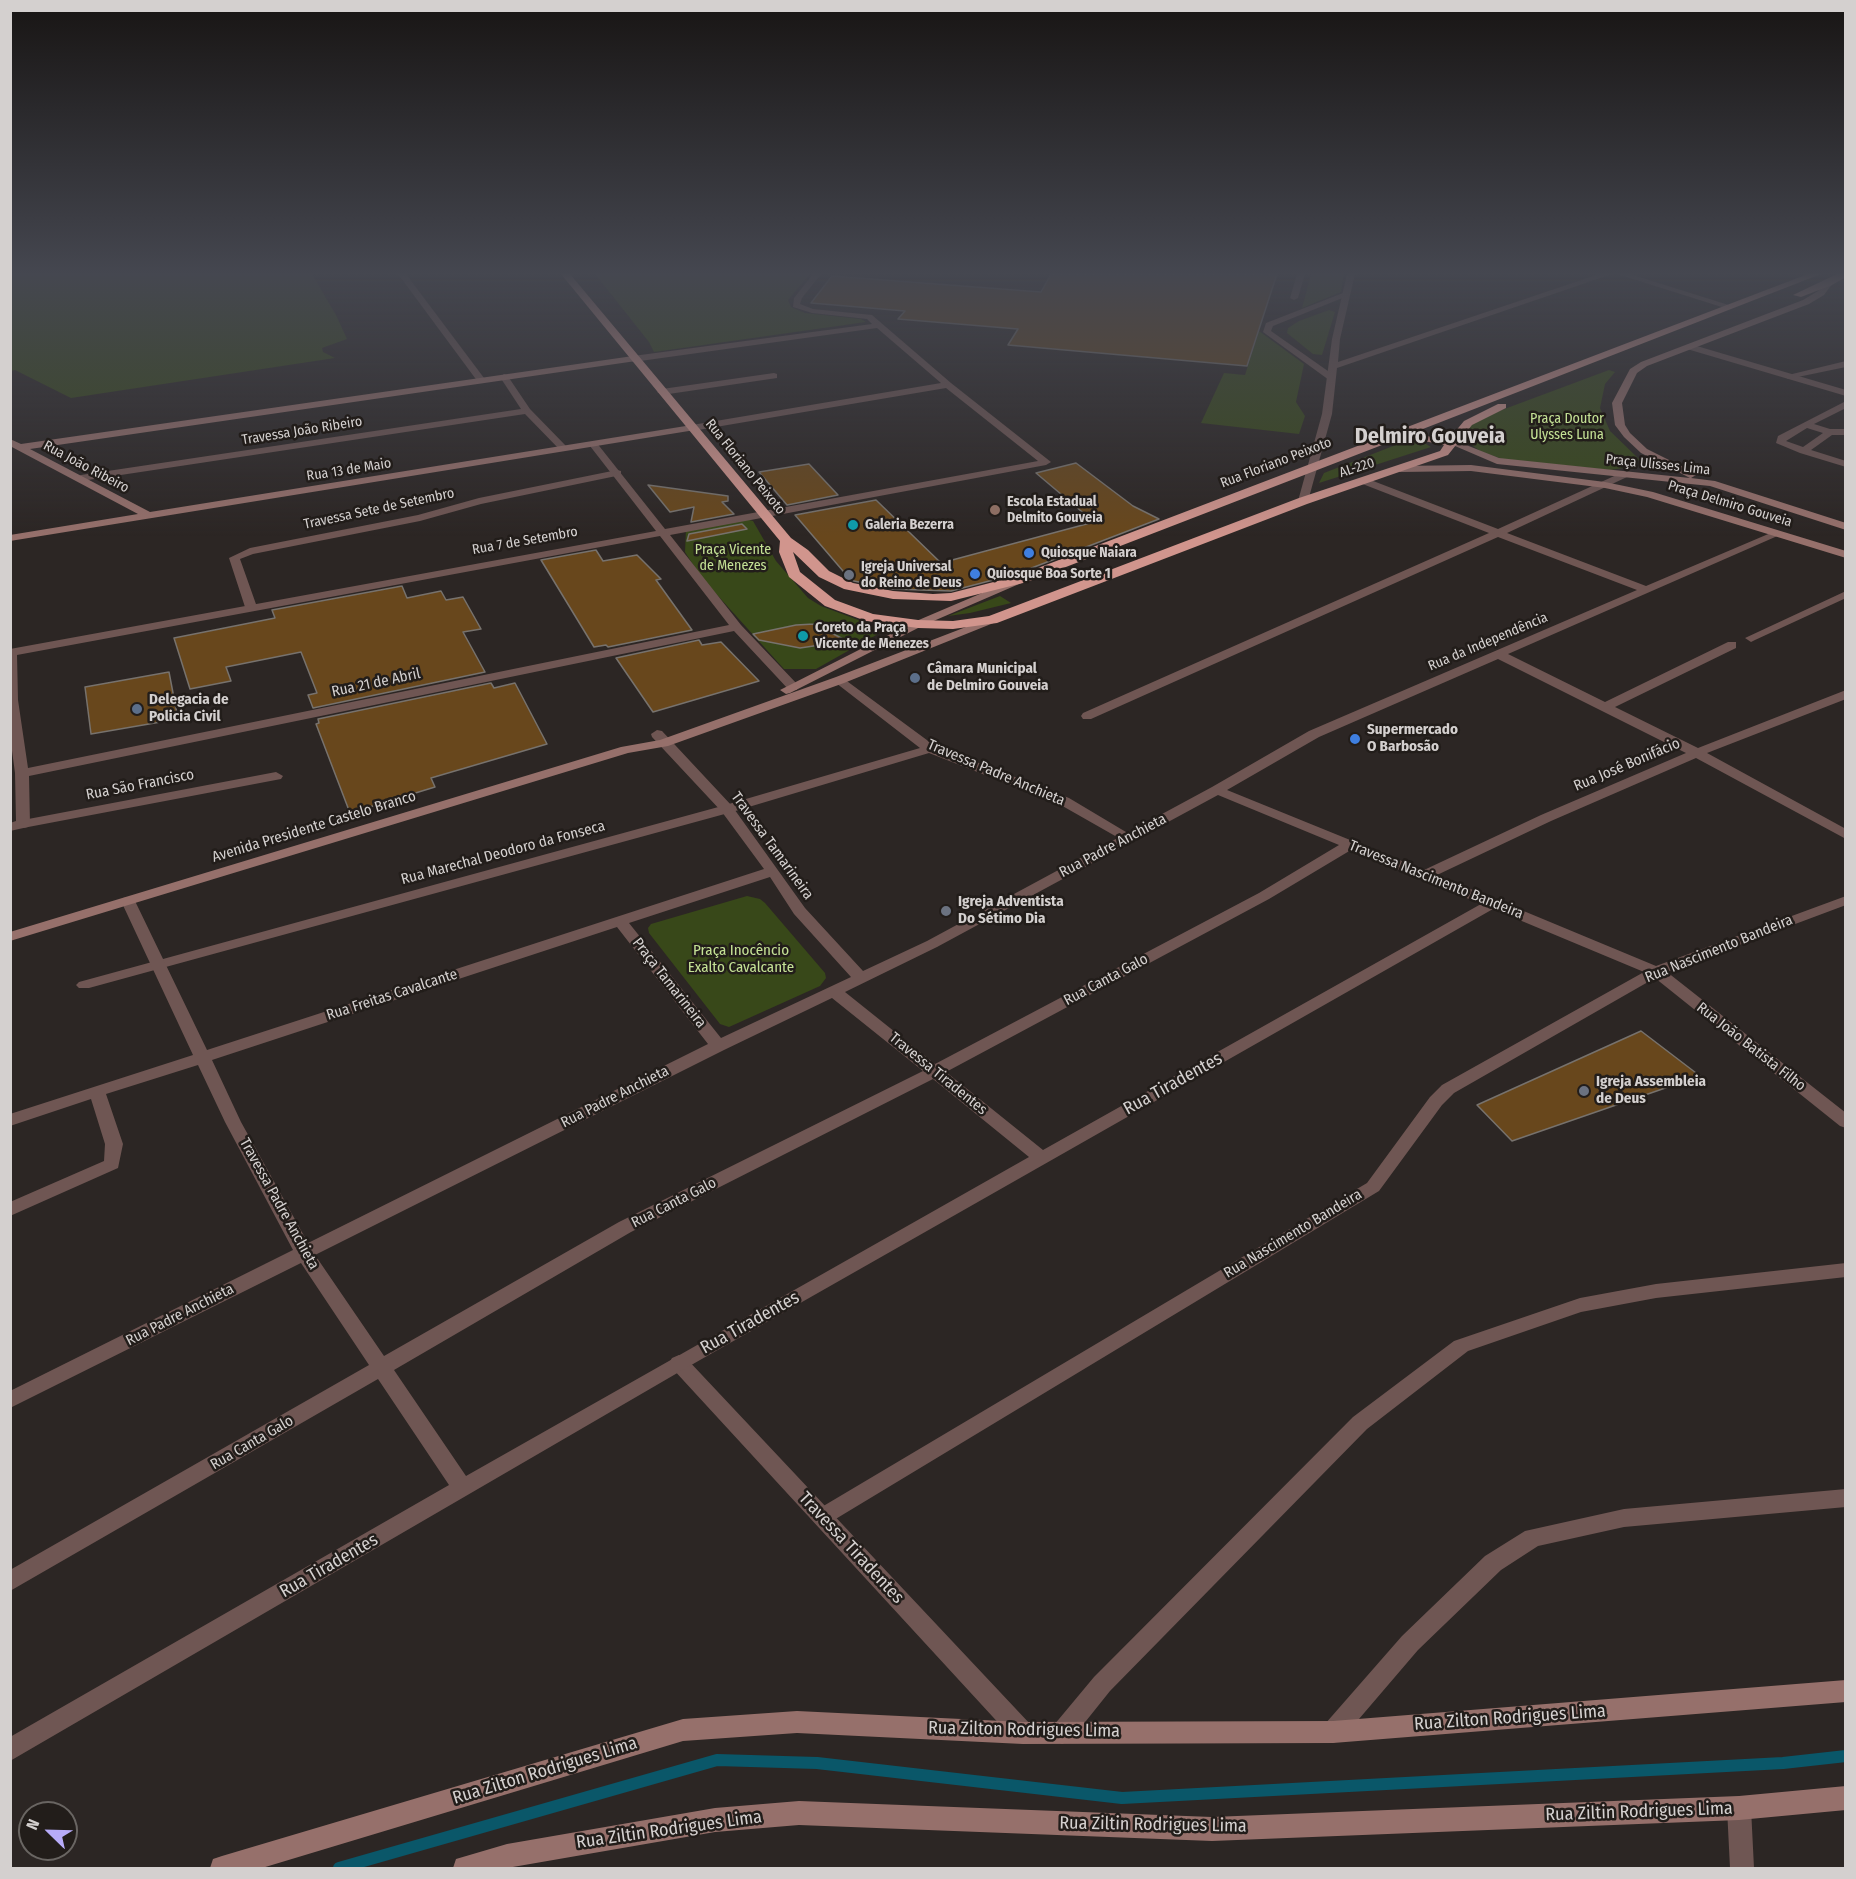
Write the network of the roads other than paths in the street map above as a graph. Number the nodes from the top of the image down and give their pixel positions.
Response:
1 (467, 362) edge
2 (614, 362) edge
3 (635, 362) edge
4 (920, 362) edge
5 (1309, 362) edge
6 (1334, 362) edge
7 (1346, 362) edge
8 (1587, 362) edge
9 (1614, 362) edge
10 (1650, 362) edge
11 (1740, 362) edge
12 (1845, 364) edge
13 (1333, 366) junction
14 (774, 376) dead end
15 (1788, 376) junction
16 (504, 377) junction
17 (1332, 378) junction
18 (481, 380) junction
19 (948, 385) junction
20 (1845, 388) edge
21 (1832, 389) junction
22 (662, 392) junction
23 (1845, 393) edge
24 (1845, 404) edge
25 (527, 411) junction
26 (1806, 425) junction
27 (692, 428) junction
28 (1830, 432) junction
29 (1845, 432) edge
30 (1382, 440) junction
31 (1453, 443) junction
32 (15, 444) edge
33 (593, 444) junction
34 (563, 448) junction
35 (1803, 451) junction
36 (1845, 464) edge
37 (1314, 466) junction
38 (1400, 469) junction
39 (617, 473) junction
40 (1623, 475) junction
41 (81, 478) junction
42 (1364, 481) junction
43 (1711, 483) junction
44 (1605, 485) junction
45 (1303, 501) junction
46 (763, 514) junction
47 (149, 516) junction
48 (1845, 527) edge
49 (660, 532) junction
50 (1497, 533) junction
51 (1777, 534) junction
52 (1129, 537) junction
53 (10, 538) edge
54 (786, 541) junction
55 (1163, 554) junction
56 (1845, 555) edge
57 (1022, 579) junction
58 (1646, 590) junction
59 (1845, 594) edge
60 (251, 607) junction
61 (992, 620) junction
62 (918, 624) junction
63 (737, 627) junction
64 (1751, 638) dead end
65 (1732, 645) dead end
66 (11, 653) edge
67 (1498, 654) junction
68 (840, 680) junction
69 (793, 687) junction
70 (1845, 694) edge
71 (1605, 707) junction
72 (1087, 716) dead end
73 (660, 739) junction
74 (930, 748) junction
75 (1696, 753) junction
76 (22, 772) junction
77 (276, 776) dead end
78 (1216, 790) junction
79 (727, 809) junction
80 (17, 826) edge
81 (1845, 835) edge
82 (1129, 838) junction
83 (1350, 845) junction
84 (773, 871) junction
85 (1426, 875) junction
86 (1845, 900) edge
87 (128, 901) junction
88 (1493, 903) junction
89 (620, 921) junction
90 (10, 937) edge
91 (158, 965) junction
92 (1656, 971) junction
93 (860, 977) junction
94 (84, 986) dead end
95 (834, 991) junction
96 (718, 1046) junction
97 (202, 1056) junction
98 (935, 1071) junction
99 (97, 1091) junction
100 (10, 1120) edge
101 (1845, 1122) edge
102 (1042, 1158) junction
103 (10, 1210) edge
104 (304, 1253) junction
105 (1845, 1270) edge
106 (679, 1363) junction
107 (382, 1368) junction
108 (10, 1400) edge
109 (463, 1489) junction
110 (1845, 1498) edge
111 (822, 1517) junction
112 (10, 1582) edge
113 (1845, 1691) edge
114 (1333, 1732) junction
115 (1023, 1733) junction
116 (1062, 1733) junction
117 (10, 1750) edge
118 (1845, 1798) edge
119 (1739, 1808) junction
120 (222, 1869) edge
121 (465, 1869) edge
122 (1742, 1869) edge

1 - 18 street
2 - 16 street
3 - 22 highway, Rua Floriano Peixoto
4 - 19 street
5 - 17 street
6 - 13 street
7 - 13 street
8 - 30 highway, Rua Floriano Peixoto / AL-220
9 - 31 highway, AL-220 / AL-220
10 - 43 street
11 - 15 street
12 - 15 street
13 - 17 street
14 - 22 street
15 - 21 street
16 - 18 street
16 - 25 street
17 - 37 street
18 - 32 street
19 - 27 street
19 - 46 street, Rua 7 de Setembro
20 - 21 street
21 - 23 street
22 - 27 highway, Rua Floriano Peixoto
24 - 26 street
25 - 34 street
25 - 41 street, Travessa João Ribeiro
26 - 28 street
26 - 35 street
27 - 33 street, Rua 13 de Maio
27 - 46 highway, Rua Floriano Peixoto
28 - 29 street
28 - 35 street
30 - 31 highway
30 - 37 highway, Rua Floriano Peixoto / AL-220
31 - 38 highway, AL-220 / AL-220
31 - 40 street, Praça Ulisses Lima
32 - 41 street, Rua João Ribeiro
33 - 34 street, Rua 13 de Maio
33 - 39 street
34 - 47 street, Rua 13 de Maio
35 - 36 street
37 - 45 street
37 - 52 highway, Rua Floriano Peixoto / AL-220
38 - 42 highway, AL-220 / AL-220
38 - 44 street, Praça Ulisses Lima
39 - 49 street
39 - 60 street, Travessa Sete de Setembro
40 - 43 street, Praça Ulisses Lima
40 - 44 street
41 - 47 street, Rua João Ribeiro
42 - 45 highway, AL-220 / AL-220
42 - 50 street
43 - 48 street, Praça Ulisses Lima
44 - 50 street
44 - 51 street, Praça Delmiro Gouveia
45 - 55 highway, AL-220 / AL-220
46 - 49 street, Rua 7 de Setembro
46 - 54 highway, Rua Floriano Peixoto
47 - 53 street, Rua 13 de Maio
49 - 60 street, Rua 7 de Setembro
49 - 63 street
50 - 58 street
50 - 72 street
51 - 56 street, Praça Delmiro Gouveia
51 - 58 street, Rua da Independência
52 - 55 highway
52 - 57 highway, Rua Floriano Peixoto / AL-220
54 - 57 highway, Rua Floriano Peixoto / AL-220
54 - 62 highway, Rua Floriano Peixoto / AL-220
55 - 61 highway, AL-220 / AL-220
57 - 62 street, Avenida Presidente Castelo Branco
58 - 67 street, Rua da Independência
59 - 64 street
60 - 66 street, Rua 7 de Setembro
61 - 62 highway, Rua Floriano Peixoto / AL-220
61 - 68 street, Avenida Presidente Castelo Branco
62 - 69 street, Avenida Presidente Castelo Branco
63 - 69 street
63 - 76 street, Rua 21 de Abril
65 - 71 street
66 - 76 street
67 - 71 street
67 - 78 street, Rua da Independência
68 - 73 street, Avenida Presidente Castelo Branco
68 - 74 street, Travessa Padre Anchieta
69 - 73 street, Avenida Presidente Castelo Branco
70 - 75 street, Rua José Bonifácio
71 - 75 street
73 - 79 street, Travessa Tamarineira
73 - 87 street, Avenida Presidente Castelo Branco
74 - 79 street, Rua Marechal Deodoro da Fonseca
74 - 82 street, Travessa Padre Anchieta
75 - 81 street
75 - 85 street, Rua José Bonifácio
76 - 80 street
77 - 80 street, Rua São Francisco
78 - 82 street, Rua Padre Anchieta
78 - 83 street, Travessa Nascimento Bandeira
79 - 84 street, Travessa Tamarineira
79 - 91 street, Rua Marechal Deodoro da Fonseca
82 - 93 street, Rua Padre Anchieta
83 - 85 street, Travessa Nascimento Bandeira
83 - 98 street, Rua Canta Galo
84 - 89 street, Rua Freitas Cavalcante
84 - 93 street, Travessa Tamarineira
85 - 88 street, Travessa Nascimento Bandeira
86 - 92 street, Rua Nascimento Bandeira
87 - 90 street, Avenida Presidente Castelo Branco
87 - 91 street, Travessa Padre Anchieta
88 - 92 street, Travessa Nascimento Bandeira
88 - 102 street, Rua Tiradentes
89 - 96 street, Praça Tamarineira
89 - 97 street, Rua Freitas Cavalcante
91 - 94 street, Rua Marechal Deodoro da Fonseca
91 - 97 street, Travessa Padre Anchieta
92 - 101 street, Rua João Batista Filho
92 - 111 street, Rua Nascimento Bandeira
93 - 95 street, Rua Padre Anchieta
95 - 96 street, Rua Padre Anchieta
95 - 98 street, Travessa Tiradentes
96 - 104 street, Rua Padre Anchieta
97 - 99 street, Rua Freitas Cavalcante
97 - 104 street, Travessa Padre Anchieta
98 - 102 street, Travessa Tiradentes
98 - 107 street, Rua Canta Galo
99 - 100 street, Rua Freitas Cavalcante
99 - 103 street
102 - 106 street, Rua Tiradentes
104 - 107 street, Travessa Padre Anchieta
104 - 108 street, Rua Padre Anchieta
105 - 116 street
106 - 109 street, Rua Tiradentes
106 - 111 street, Travessa Tiradentes
107 - 109 street, Travessa Padre Anchieta
107 - 112 street, Rua Canta Galo
109 - 117 street, Rua Tiradentes
110 - 114 street
111 - 115 street, Travessa Tiradentes
113 - 114 street, Rua Zilton Rodrigues Lima
114 - 116 street, Rua Zilton Rodrigues Lima
115 - 116 street, Rua Zilton Rodrigues Lima
115 - 120 street, Rua Zilton Rodrigues Lima
118 - 119 street, Rua Ziltin Rodrigues Lima
119 - 121 street, Rua Ziltin Rodrigues Lima
119 - 122 street

